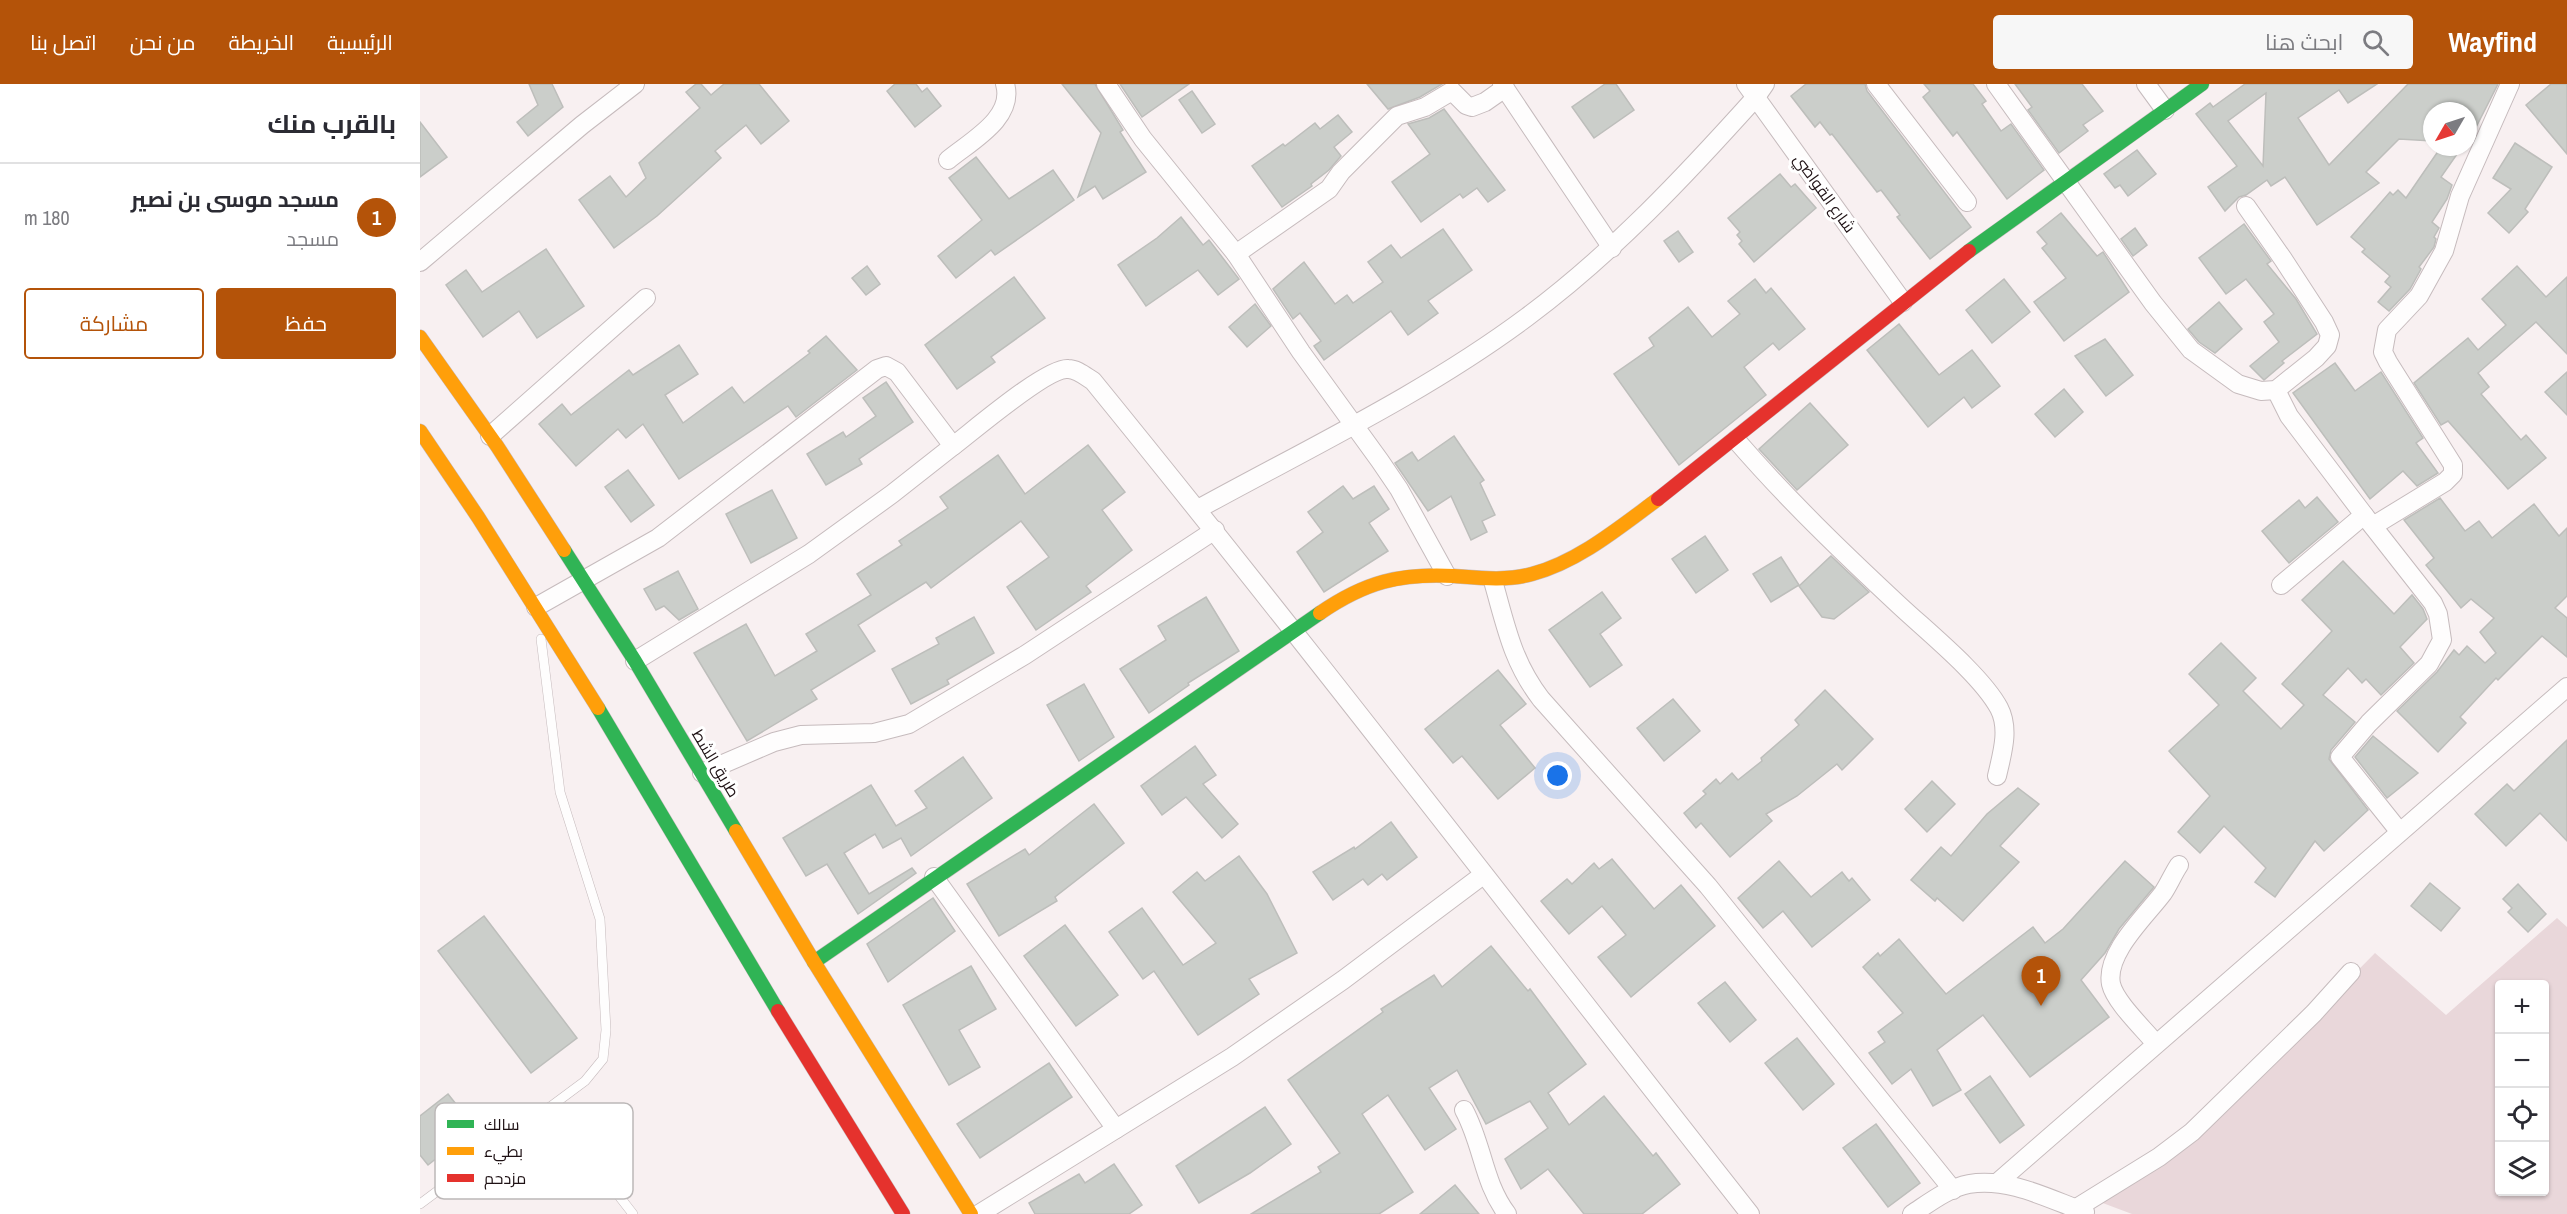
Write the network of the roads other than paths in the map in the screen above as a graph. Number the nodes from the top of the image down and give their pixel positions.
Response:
1 (635, 84) edge
2 (1005, 84) edge
3 (1106, 84) edge
4 (1876, 84) edge
5 (1996, 84) edge
6 (2146, 84) edge
7 (2202, 84) edge
8 (2510, 84) edge
9 (1504, 86) edge
10 (1756, 88) edge
11 (2166, 110) junction
12 (948, 160) dead end
13 (2066, 183) junction
14 (1967, 202) dead end
15 (2246, 206) dead end
16 (1612, 248) junction
17 (1236, 254) junction
18 (420, 262) edge
19 (646, 298) dead end
20 (1903, 302) junction
21 (420, 337) edge
22 (2276, 390) junction
23 (1352, 425) junction
24 (420, 431) edge
25 (490, 436) junction
26 (1736, 440) junction
27 (953, 446) junction
28 (1198, 509) junction
29 (2369, 521) junction
30 (1215, 530) junction
31 (1447, 576) junction
32 (583, 580) junction
33 (1493, 580) junction
34 (2281, 585) dead end
35 (536, 607) junction
36 (1291, 631) junction
37 (635, 661) junction
38 (2567, 687) edge
39 (702, 773) junction
40 (1997, 776) dead end
41 (2399, 831) junction
42 (2179, 865) dead end
43 (1483, 875) junction
44 (934, 877) junction
45 (814, 962) junction
46 (2351, 972) dead end
47 (2156, 1044) junction
48 (555, 1103) edge
49 (1464, 1110) dead end
50 (1116, 1129) junction
51 (1997, 1183) junction
52 (1953, 1190) junction
53 (435, 1193) edge
54 (621, 1199) edge
55 (420, 1204) edge
56 (2082, 1211) edge
57 (633, 1214) edge
58 (903, 1214) edge
59 (971, 1214) edge
60 (979, 1214) edge
61 (1507, 1214) edge
62 (1750, 1214) edge
63 (1912, 1214) edge

1 - 18 street
2 - 12 street
3 - 17 street
4 - 14 street
5 - 13 street
6 - 11 street
7 - 11 main road
8 - 29 street
9 - 16 street
9 - 17 street
10 - 16 street
10 - 20 street, شارع القواضي
11 - 13 main road
13 - 20 main road
13 - 22 street
15 - 22 street
16 - 23 street
17 - 23 street
19 - 25 street
20 - 26 main road
21 - 25 main road, طريق الشط
22 - 29 street
23 - 28 street
23 - 31 street
24 - 35 main road
25 - 32 main road, طريق الشط
26 - 33 main road
26 - 40 street
27 - 28 street
27 - 32 street
27 - 37 street
28 - 30 street
29 - 34 street
29 - 41 street
30 - 36 street
30 - 39 street
31 - 33 main road
31 - 36 main road
32 - 35 street
32 - 37 main road, طريق الشط
33 - 52 street
35 - 48 lane
35 - 58 main road
36 - 43 street
36 - 44 main road
37 - 39 main road, طريق الشط
38 - 41 street
39 - 45 main road, طريق الشط
41 - 47 street
42 - 47 street
43 - 50 street
43 - 62 street
44 - 45 main road
44 - 50 street
45 - 59 main road, طريق الشط
46 - 56 street
47 - 51 street
49 - 61 street
50 - 60 street
51 - 52 street
51 - 56 street
52 - 63 street
53 - 55 lane
54 - 57 lane

